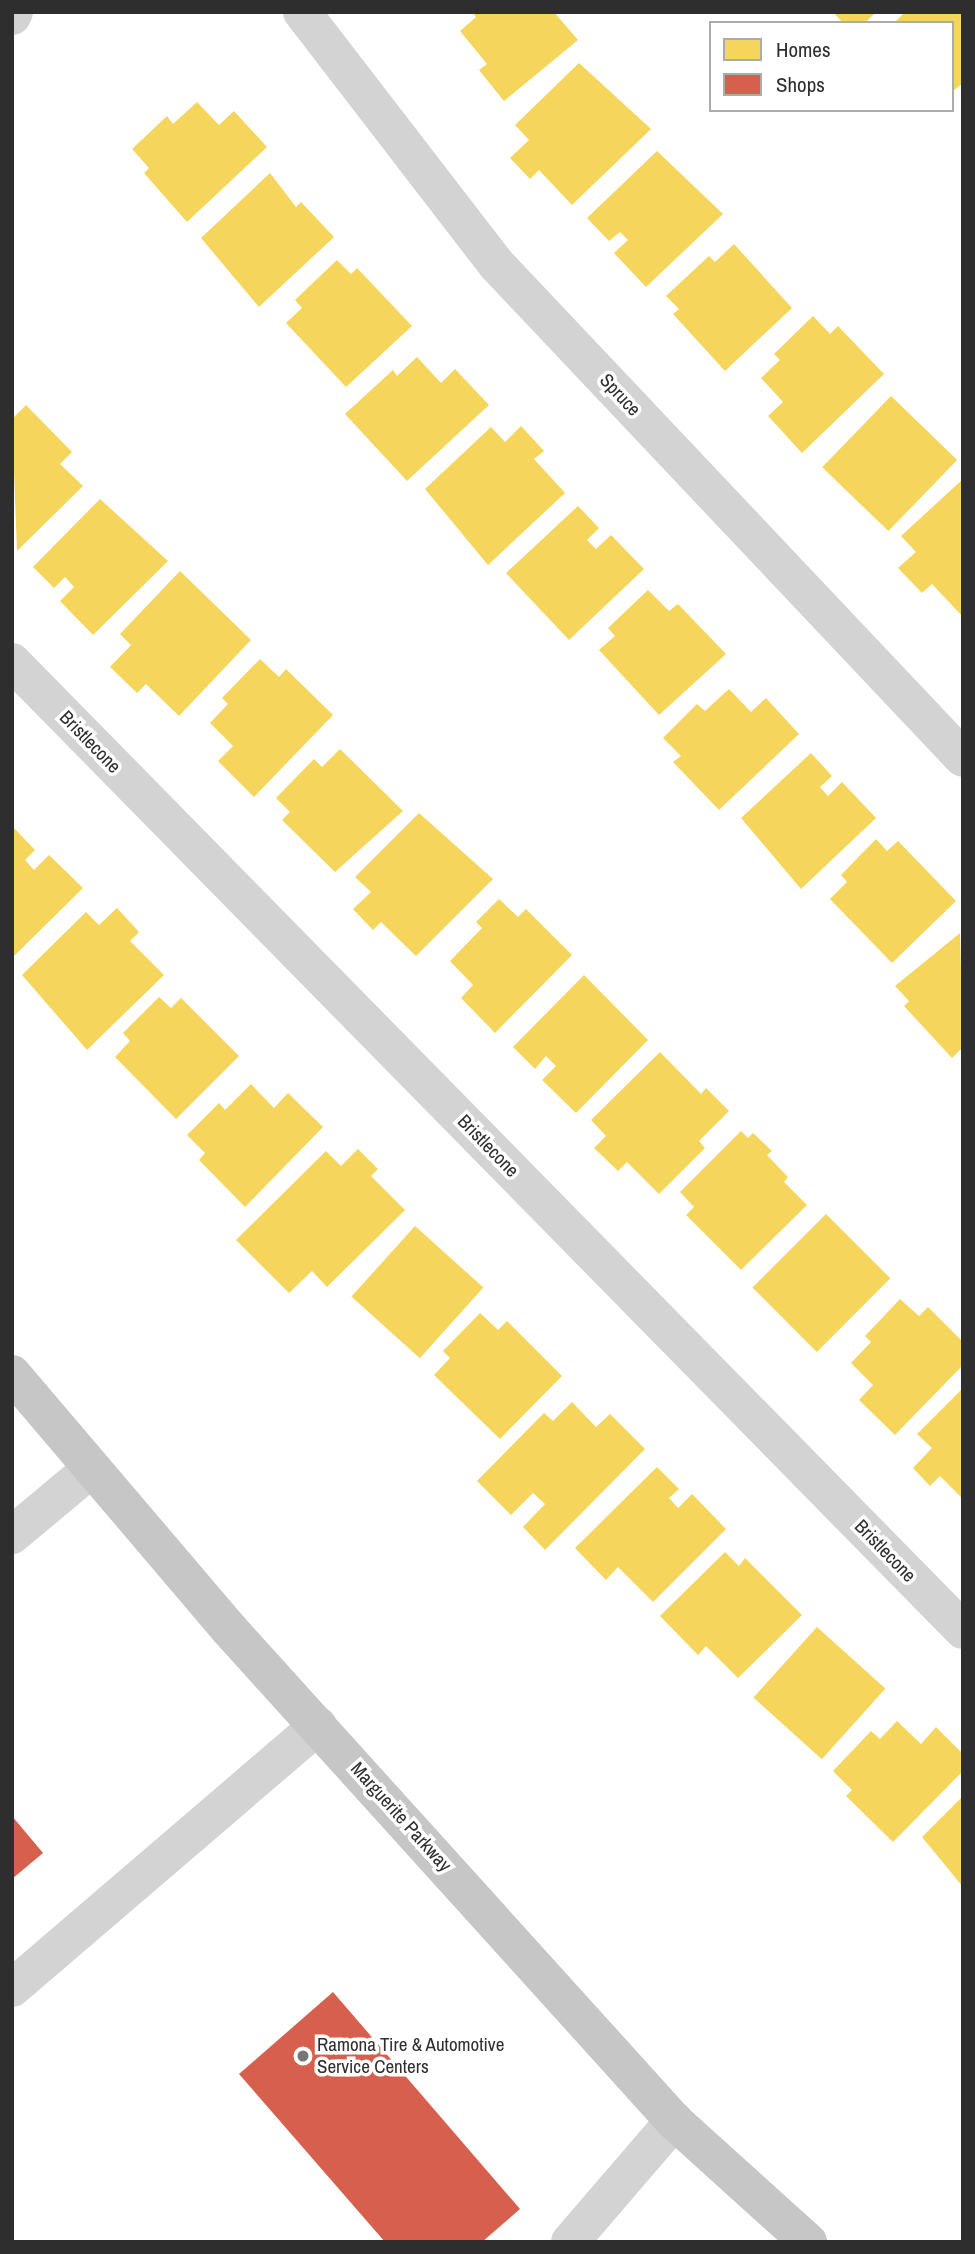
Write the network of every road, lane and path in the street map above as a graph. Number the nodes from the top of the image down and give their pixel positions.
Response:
1 (302, 12) edge
2 (12, 662) edge
3 (963, 758) edge
4 (12, 1374) edge
5 (92, 1468) junction
6 (12, 1535) edge
7 (963, 1630) edge
8 (318, 1726) junction
9 (12, 1988) edge
10 (674, 2121) junction
11 (570, 2242) edge
12 (808, 2242) edge

1 - 3 street, Spruce
2 - 7 street, Bristlecone
4 - 5 main road, Marguerite Parkway
5 - 6 street
5 - 8 main road, Marguerite Parkway
8 - 9 street
8 - 10 main road, Marguerite Parkway
10 - 11 street
10 - 12 main road, Marguerite Parkway

